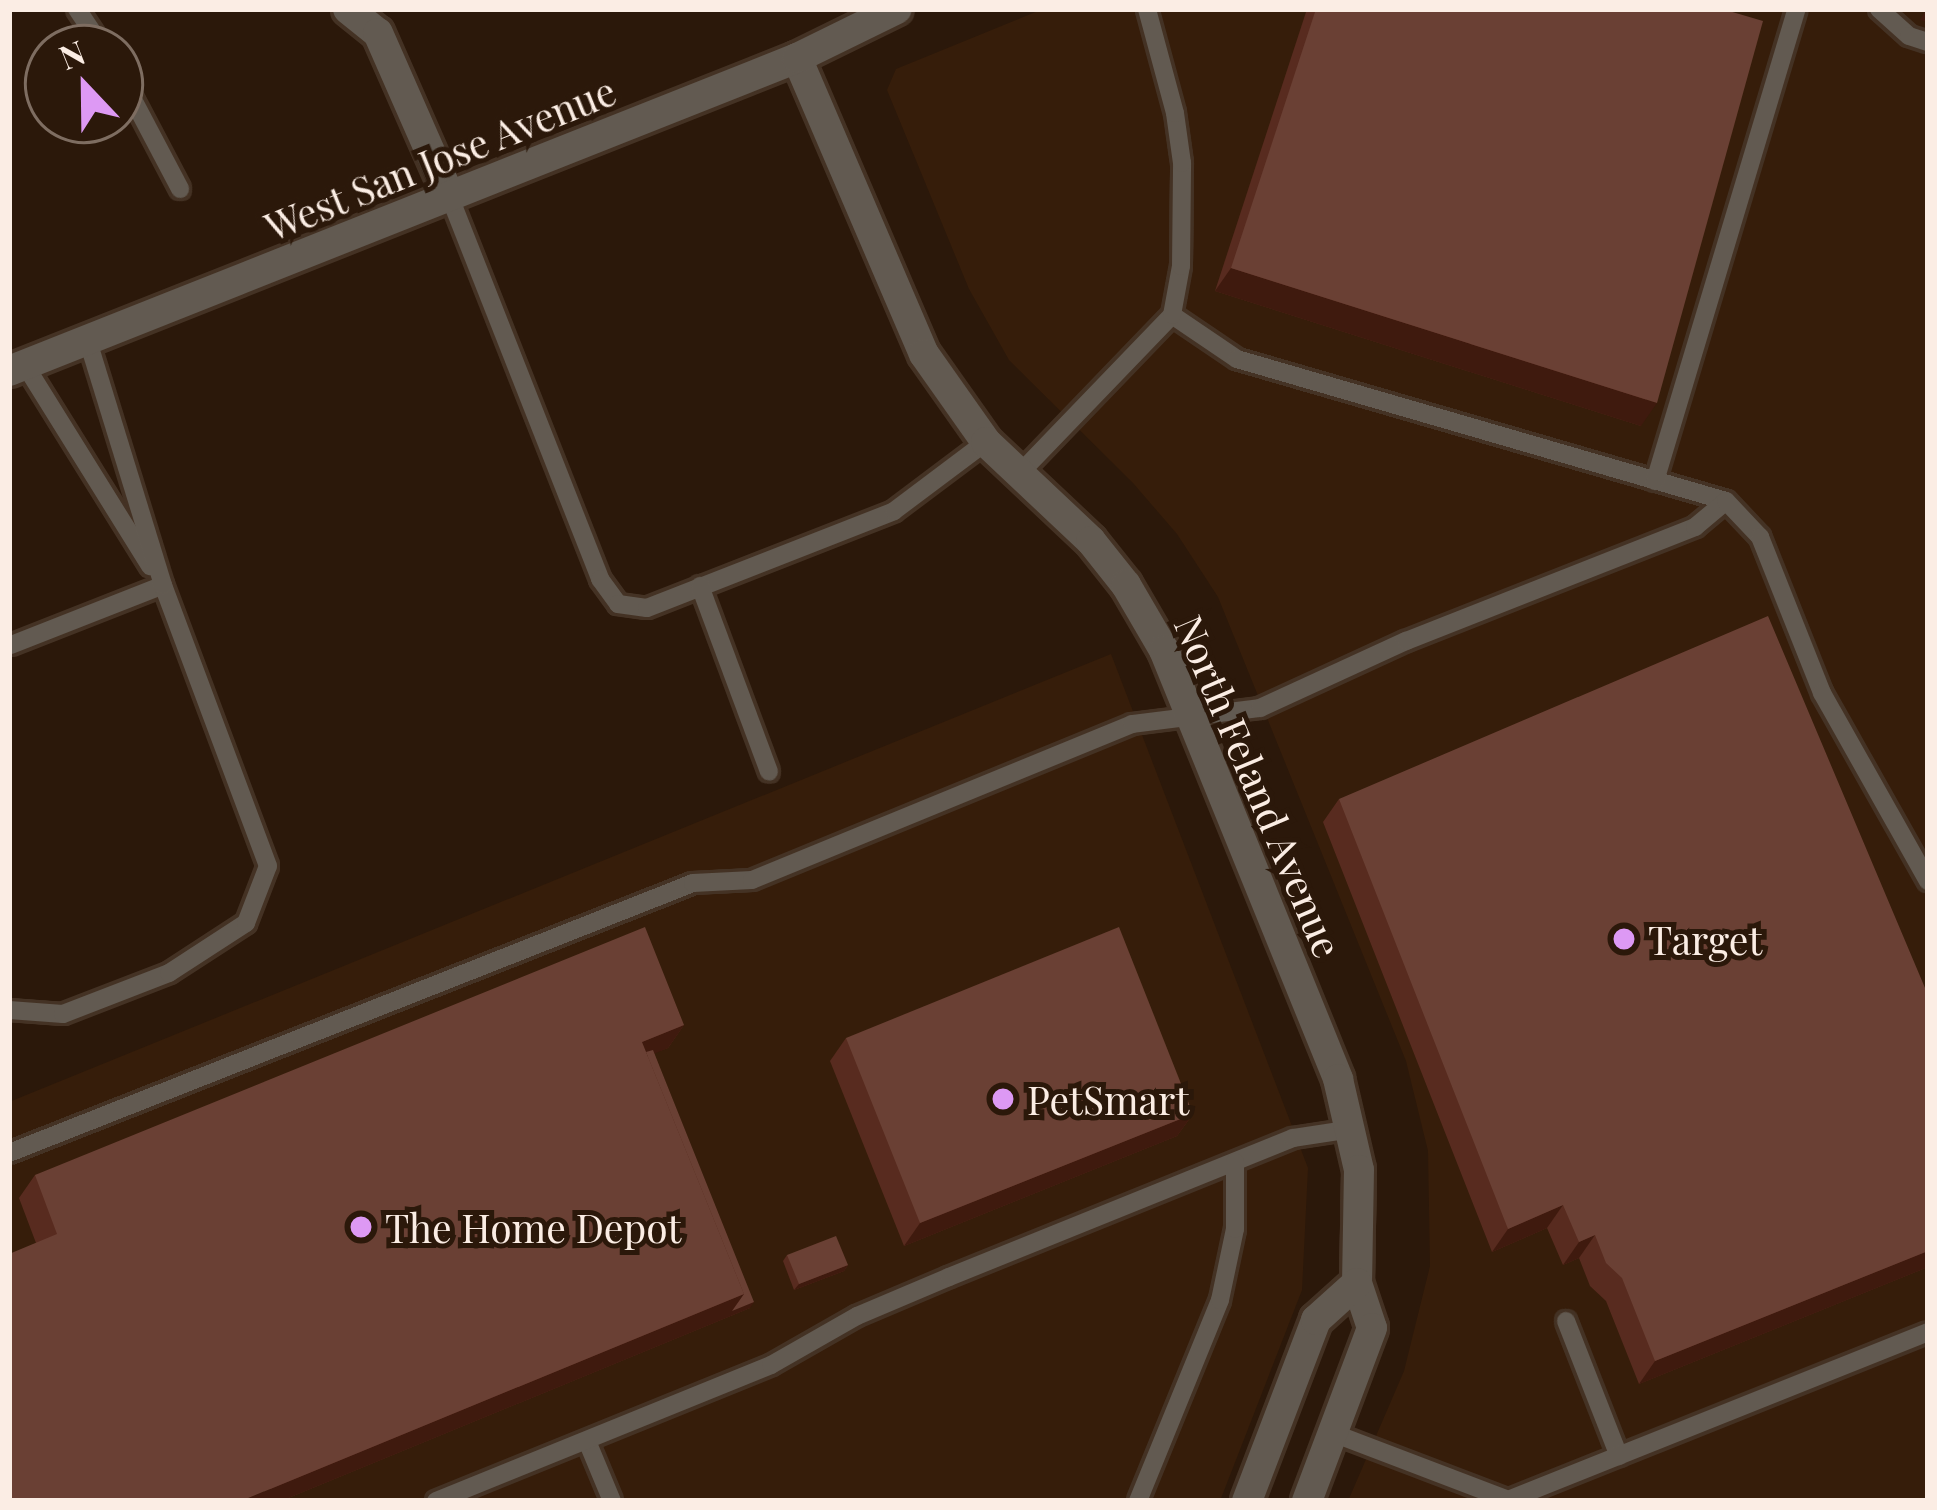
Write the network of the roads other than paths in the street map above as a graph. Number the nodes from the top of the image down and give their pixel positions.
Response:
1 (348, 9) edge
2 (897, 9) edge
3 (1147, 9) edge
4 (1798, 9) edge
5 (1879, 9) edge
6 (1928, 42) edge
7 (797, 58) junction
8 (144, 121) edge
9 (180, 189) dead end
10 (449, 195) junction
11 (1172, 315) junction
12 (88, 340) junction
13 (17, 368) edge
14 (986, 442) junction
15 (1020, 473) junction
16 (1655, 481) junction
17 (1726, 501) junction
18 (163, 585) junction
19 (700, 586) junction
20 (11, 645) edge
21 (1191, 714) junction
22 (769, 772) dead end
23 (1928, 881) edge
24 (9, 1010) edge
25 (1352, 1129) junction
26 (9, 1153) edge
27 (1235, 1162) junction
28 (1357, 1283) junction
29 (1566, 1321) dead end
30 (1928, 1332) edge
31 (1333, 1433) junction
32 (586, 1441) junction
33 (1619, 1456) junction
34 (436, 1501) edge
35 (611, 1501) edge
36 (1138, 1501) edge
37 (1247, 1501) edge
38 (1306, 1501) edge

1 - 10 street
2 - 7 street, West San Jose Avenue
3 - 11 lane
4 - 16 lane
5 - 6 lane
7 - 10 street, West San Jose Avenue
7 - 14 street, North Feland Avenue
8 - 9 lane
10 - 12 street, West San Jose Avenue
10 - 19 lane
11 - 15 lane
11 - 16 lane
12 - 13 street, West San Jose Avenue
12 - 18 lane
13 - 18 lane
14 - 15 street, North Feland Avenue
14 - 19 lane
15 - 21 street, North Feland Avenue
16 - 17 lane
17 - 21 lane
17 - 23 lane
18 - 20 lane
18 - 24 lane
19 - 22 lane
21 - 25 street, North Feland Avenue
21 - 26 lane
25 - 27 lane
25 - 28 street, North Feland Avenue
27 - 32 lane
27 - 36 lane
28 - 31 street, North Feland Avenue
28 - 37 street
29 - 33 lane
30 - 33 lane
31 - 33 lane
31 - 38 street, North Feland Avenue
32 - 34 lane
32 - 35 lane

